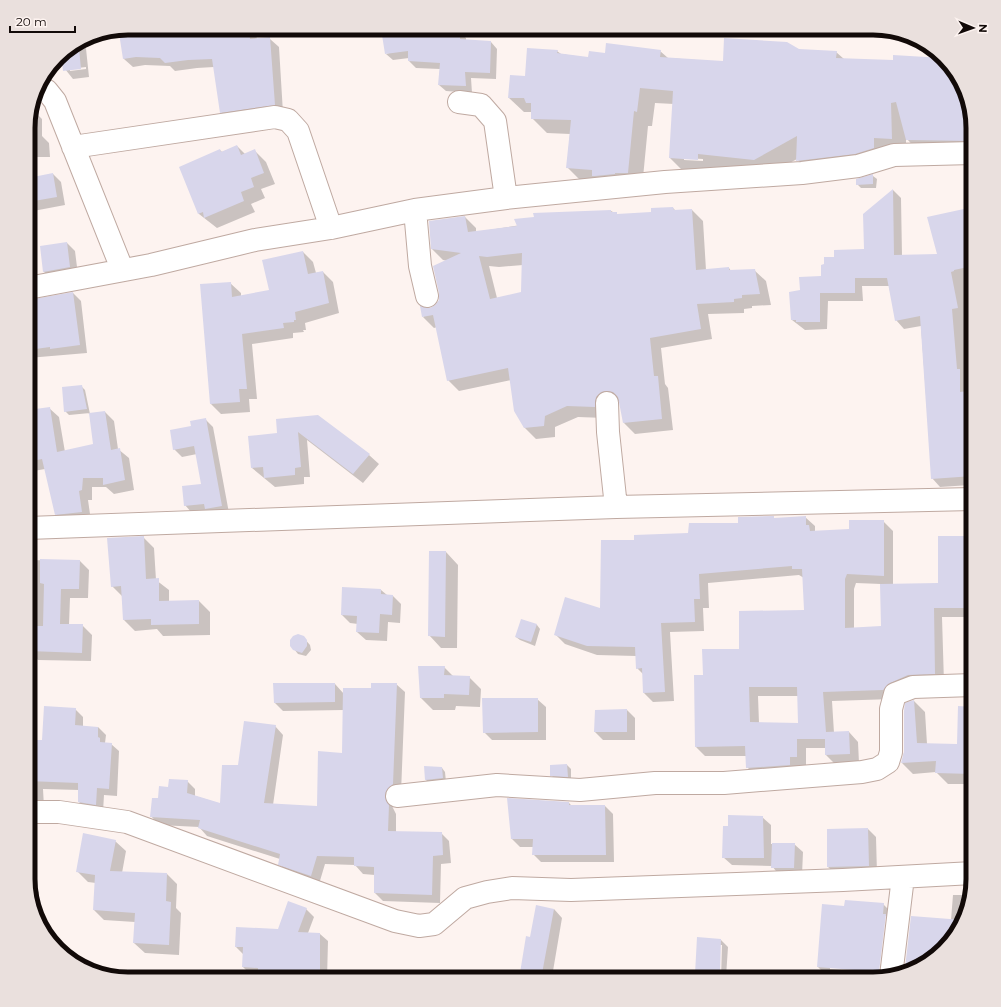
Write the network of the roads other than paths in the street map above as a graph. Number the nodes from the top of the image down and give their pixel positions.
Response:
1 (43, 91) edge
2 (459, 102) dead end
3 (73, 148) junction
4 (966, 153) edge
5 (506, 198) junction
6 (415, 210) junction
7 (331, 228) junction
8 (122, 269) junction
9 (35, 287) edge
10 (428, 296) dead end
11 (608, 403) dead end
12 (966, 499) edge
13 (616, 506) junction
14 (35, 528) edge
15 (966, 685) edge
16 (397, 796) dead end
17 (35, 812) edge
18 (966, 873) edge
19 (903, 877) junction
20 (892, 970) edge

1 - 3 street
2 - 5 street
3 - 7 street
3 - 8 street
4 - 5 street
5 - 6 street
6 - 7 street
6 - 10 street
7 - 8 street
8 - 9 street
11 - 13 street
12 - 13 street
13 - 14 street
15 - 16 street
17 - 19 street
18 - 19 street
19 - 20 street

